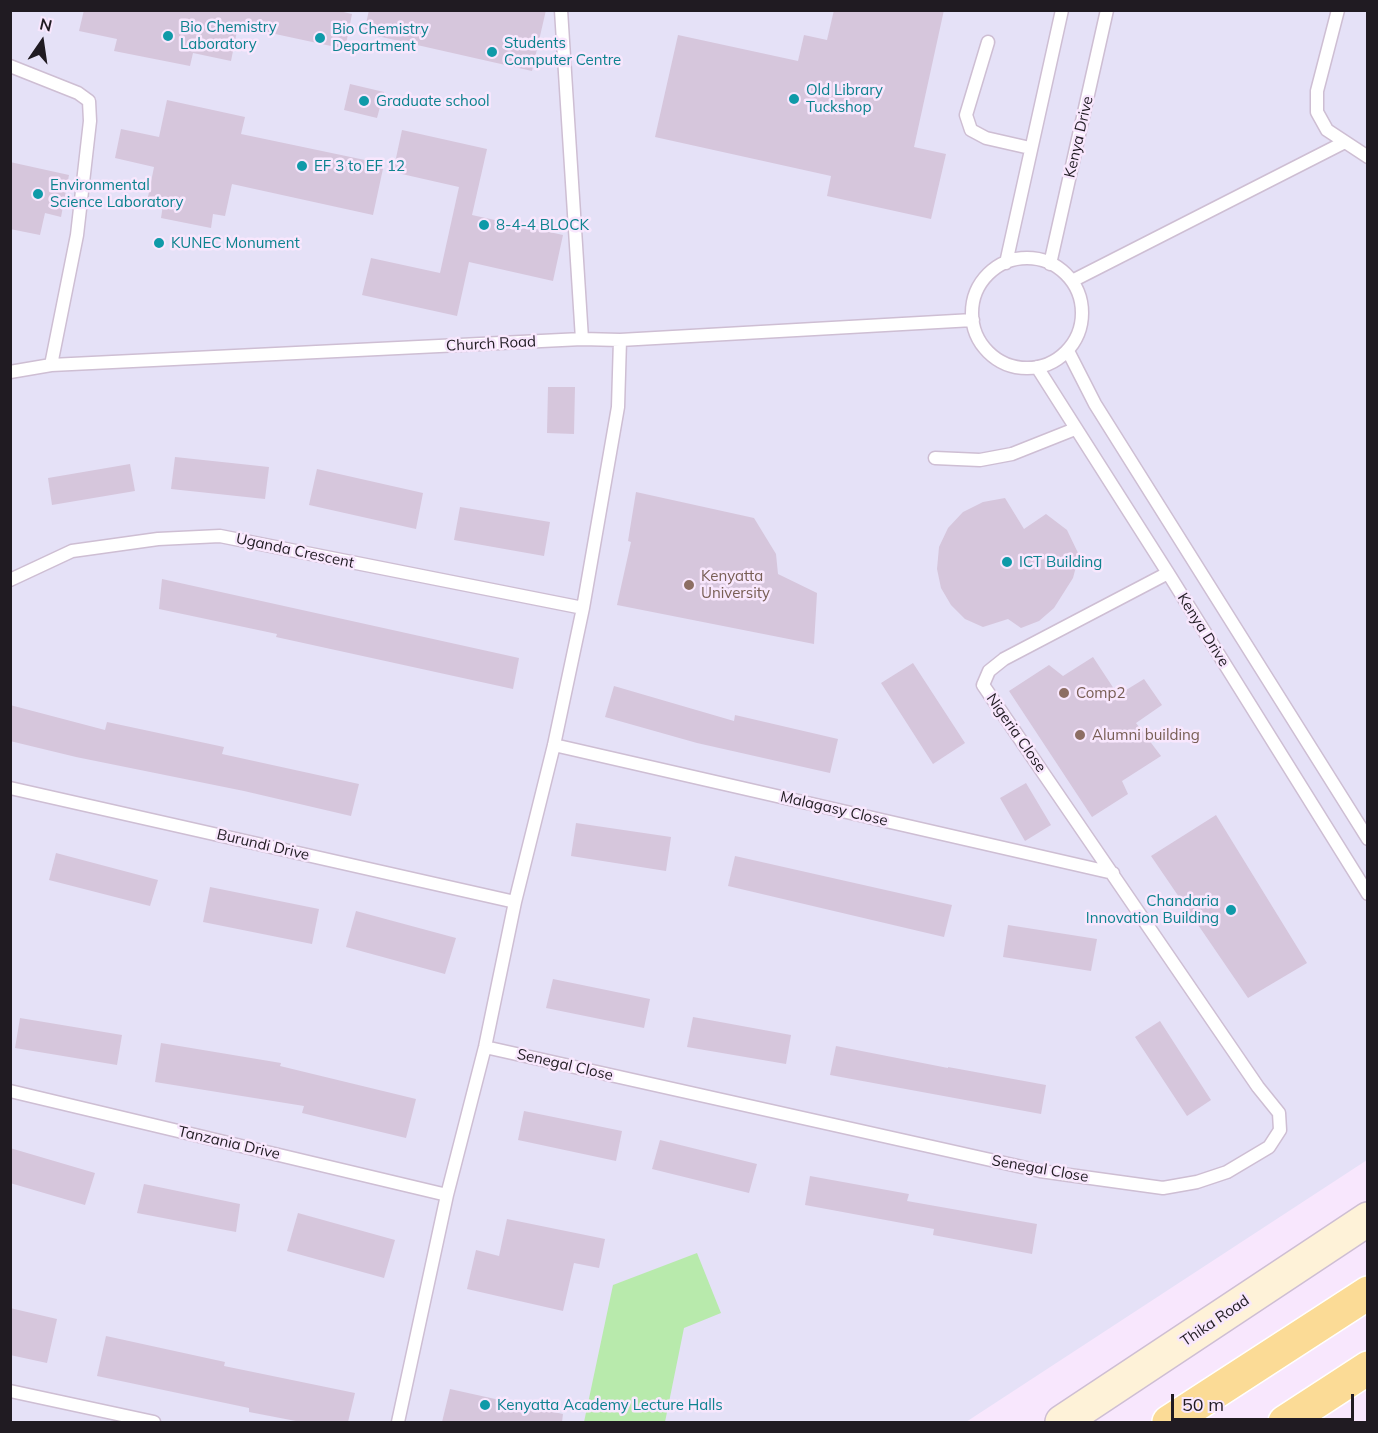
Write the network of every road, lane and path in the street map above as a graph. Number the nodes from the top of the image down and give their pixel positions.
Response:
1 (561, 10) edge
2 (1062, 10) edge
3 (1107, 10) edge
4 (1338, 10) edge
5 (988, 42) dead end
6 (10, 66) edge
7 (1345, 142) junction
8 (1030, 148) junction
9 (1368, 157) edge
10 (1006, 263) junction
11 (1050, 264) junction
12 (1072, 281) junction
13 (973, 320) junction
14 (582, 339) junction
15 (620, 340) junction
16 (1068, 351) junction
17 (51, 365) junction
18 (1037, 367) junction
19 (10, 372) edge
20 (1075, 429) junction
21 (935, 458) dead end
22 (1168, 573) junction
23 (10, 580) edge
24 (583, 608) junction
25 (554, 745) junction
26 (10, 788) edge
27 (1368, 839) edge
28 (1113, 873) junction
29 (1364, 881) edge
30 (1368, 894) edge
31 (515, 902) junction
32 (485, 1047) junction
33 (10, 1091) edge
34 (447, 1195) junction
35 (1368, 1219) edge
36 (1368, 1293) edge
37 (1368, 1368) edge
38 (10, 1390) edge
39 (154, 1422) edge
40 (398, 1422) edge
41 (1062, 1422) edge
42 (1169, 1422) edge
43 (1285, 1422) edge

1 - 14 lane
2 - 8 lane
3 - 11 lane, Kenya Drive
4 - 7 lane
5 - 8 lane
6 - 17 lane
7 - 9 lane
7 - 12 lane
8 - 10 lane
10 - 11 lane
10 - 13 lane
11 - 12 lane
12 - 16 lane
13 - 15 lane, Church Road
13 - 18 lane
14 - 15 lane, Church Road
14 - 17 lane, Church Road
15 - 24 lane
16 - 18 lane
16 - 27 lane, Kenya Drive
17 - 19 lane, Church Road
18 - 20 lane, Kenya Drive
20 - 21 lane
20 - 22 lane, Kenya Drive
22 - 28 lane, Nigeria Close
22 - 29 lane, Kenya Drive
23 - 24 lane, Uganda Crescent
24 - 25 lane
25 - 28 lane, Malagasy Close
25 - 31 lane
26 - 31 lane, Burundi Drive
28 - 32 lane, Senegal Close
29 - 30 lane, Kenya Drive
31 - 32 lane
32 - 34 lane
33 - 34 lane, Tanzania Drive
34 - 40 lane
35 - 41 main road, Thika Road
36 - 42 highway
37 - 43 highway
38 - 39 lane

